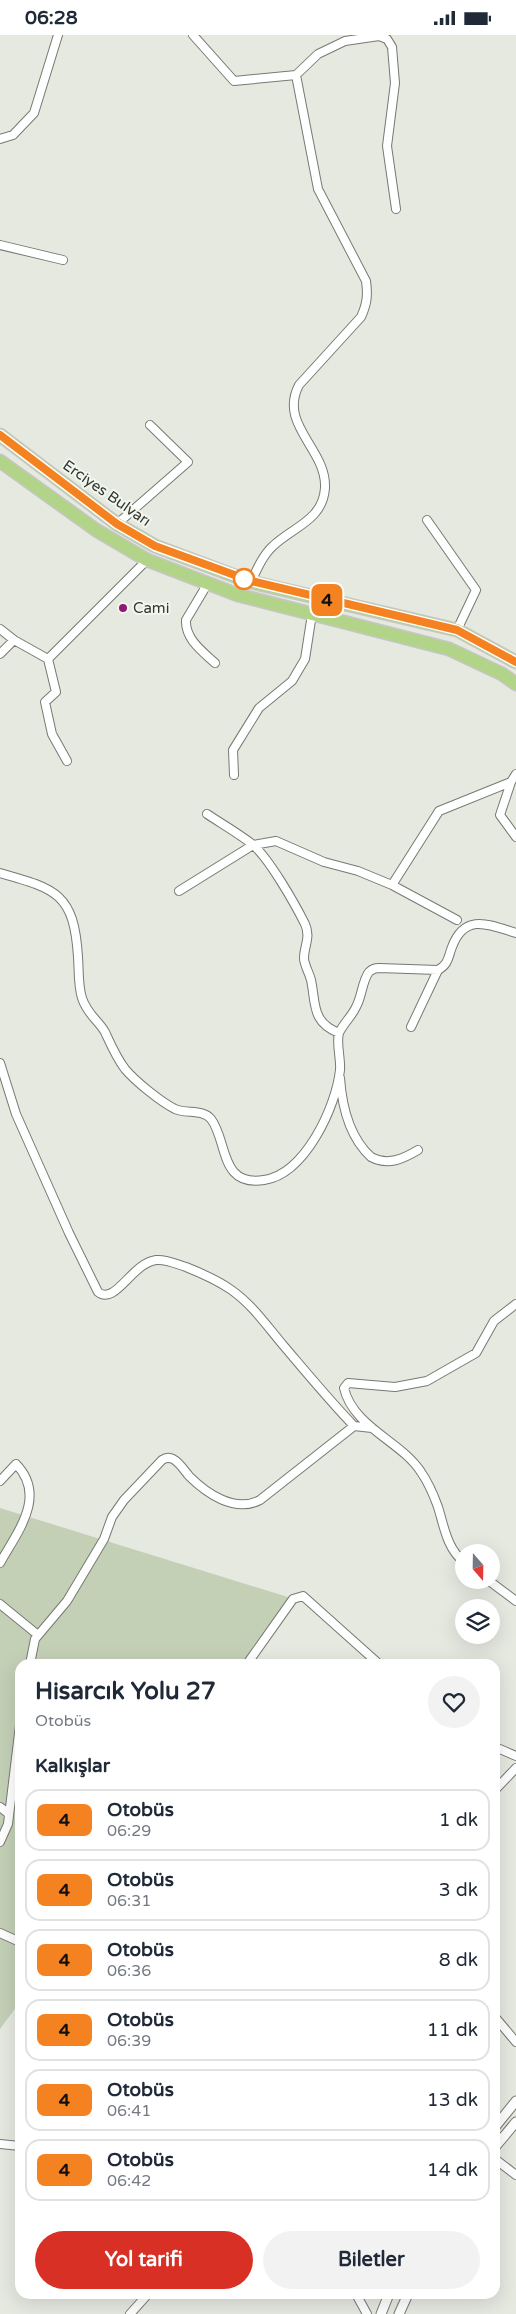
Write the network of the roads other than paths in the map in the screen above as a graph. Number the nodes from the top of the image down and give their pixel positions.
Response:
1 (58, 35) edge
2 (193, 35) edge
3 (296, 75) junction
4 (0, 139) edge
5 (396, 209) dead end
6 (0, 245) edge
7 (64, 261) dead end
8 (150, 425) dead end
9 (0, 435) edge
10 (0, 462) edge
11 (427, 519) dead end
12 (117, 524) junction
13 (147, 560) junction
14 (251, 581) junction
15 (208, 583) junction
16 (312, 615) junction
17 (0, 629) edge
18 (457, 630) junction
19 (14, 640) junction
20 (0, 654) edge
21 (48, 659) junction
22 (516, 662) edge
23 (215, 663) dead end
24 (516, 684) edge
25 (67, 761) dead end
26 (516, 774) edge
27 (234, 775) dead end
28 (511, 782) junction
29 (207, 814) dead end
30 (516, 837) edge
31 (253, 845) junction
32 (0, 873) edge
33 (392, 885) junction
34 (180, 891) dead end
35 (456, 920) dead end
36 (516, 933) edge
37 (438, 970) junction
38 (411, 1027) dead end
39 (339, 1033) junction
40 (0, 1063) edge
41 (340, 1071) junction
42 (418, 1150) dead end
43 (516, 1304) edge
44 (354, 1426) junction
45 (372, 1427) junction
46 (0, 1481) edge
47 (455, 1554) edge
48 (0, 1563) edge
49 (500, 1589) edge
50 (516, 1601) edge
51 (0, 1604) edge
52 (38, 1635) junction
53 (31, 1659) edge
54 (251, 1659) edge
55 (373, 1659) edge
56 (500, 1749) edge
57 (516, 1756) edge
58 (15, 1765) edge
59 (516, 1768) edge
60 (500, 1786) edge
61 (0, 1807) edge
62 (9, 1814) junction
63 (0, 1842) edge
64 (0, 1933) edge
65 (15, 1940) edge
66 (500, 2023) edge
67 (516, 2042) edge
68 (516, 2101) edge
69 (500, 2121) edge
70 (516, 2122) edge
71 (500, 2141) edge
72 (0, 2144) edge
73 (15, 2146) edge
74 (500, 2163) edge
75 (516, 2175) edge
76 (144, 2299) edge
77 (359, 2299) edge
78 (386, 2299) edge
79 (406, 2299) edge
80 (130, 2314) edge
81 (367, 2314) edge
82 (381, 2314) edge
83 (399, 2314) edge

1 - 4 street
2 - 3 street
3 - 5 street
3 - 14 street
6 - 7 street
8 - 12 street
9 - 12 highway, Erciyes Bulvarı
10 - 13 highway
11 - 18 street
12 - 14 highway, Erciyes Bulvarı
13 - 15 highway
13 - 21 street
14 - 18 highway, Erciyes Bulvarı
15 - 16 highway
15 - 23 street
16 - 24 highway
16 - 27 street
17 - 19 street
18 - 22 highway, Erciyes Bulvarı
19 - 20 street
19 - 21 street
21 - 25 street
26 - 28 street
28 - 30 street
28 - 33 street
29 - 31 street
31 - 33 street
31 - 34 street
31 - 39 street
32 - 41 street
33 - 35 street
36 - 37 street
37 - 38 street
37 - 39 street
39 - 41 street
40 - 44 street
41 - 42 street
43 - 45 street
44 - 45 street
44 - 52 street
45 - 47 street
46 - 48 street
49 - 50 street
51 - 52 street
52 - 53 street
54 - 55 street
56 - 57 street
58 - 62 street
59 - 60 street
61 - 62 street
62 - 63 street
64 - 65 street
66 - 67 street
68 - 69 street
70 - 71 street
72 - 73 street
74 - 75 street
76 - 80 street
77 - 81 street
78 - 82 street
79 - 83 street

